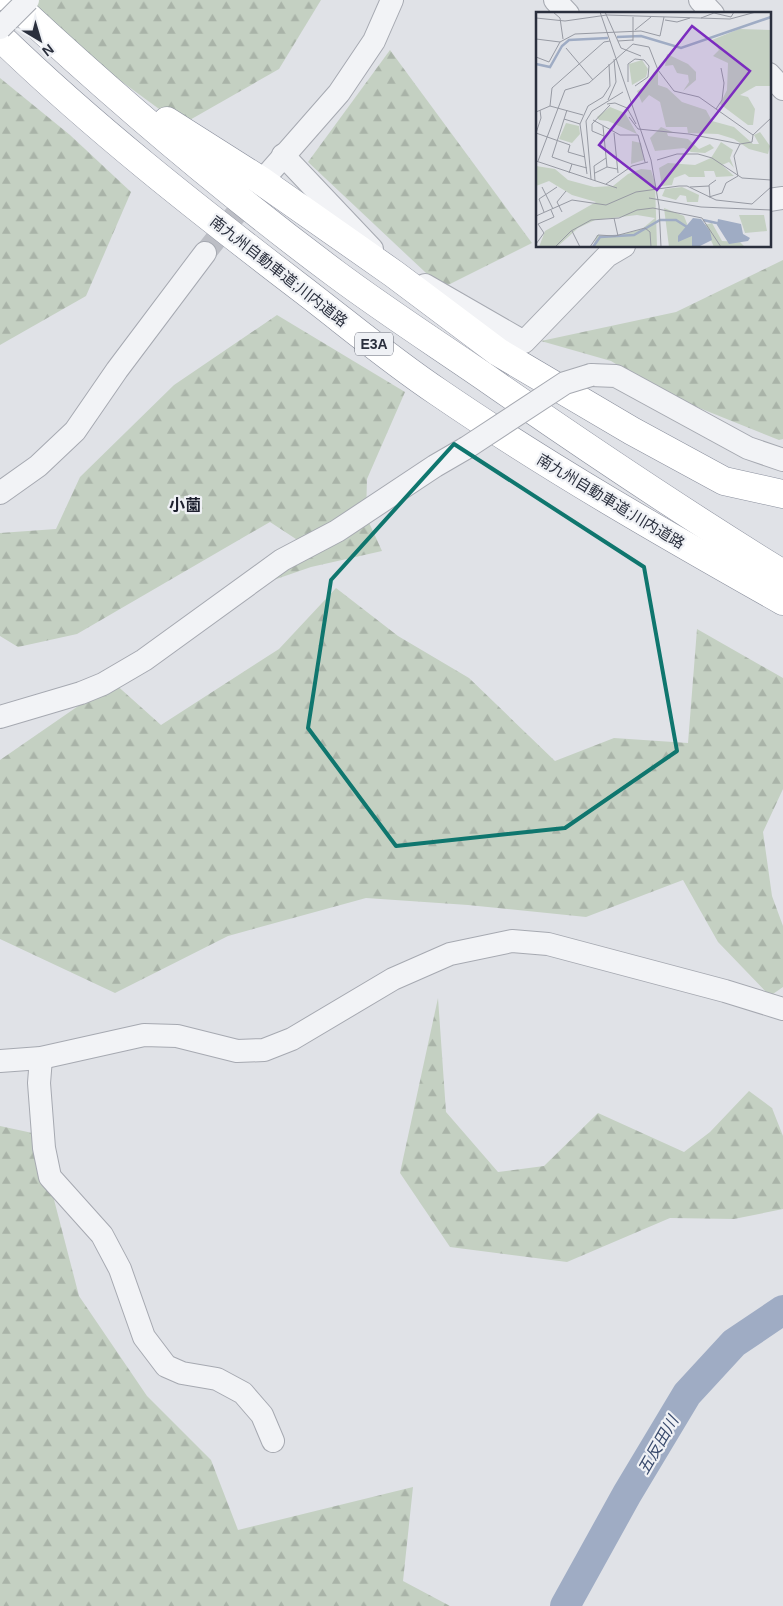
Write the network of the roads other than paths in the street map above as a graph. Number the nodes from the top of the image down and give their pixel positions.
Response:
1 (10, 0) edge
2 (28, 0) edge
3 (392, 0) edge
4 (555, 0) edge
5 (700, 0) edge
6 (566, 12) edge
7 (711, 12) edge
8 (0, 28) edge
9 (0, 37) edge
10 (82, 66) junction
11 (770, 75) edge
12 (783, 88) edge
13 (283, 155) junction
14 (268, 174) tunnel mouth
15 (783, 198) edge
16 (770, 200) edge
17 (621, 248) edge
18 (205, 253) tunnel mouth
19 (783, 460) edge
20 (574, 479) junction
21 (0, 493) edge
22 (783, 494) edge
23 (783, 574) edge
24 (783, 601) edge
25 (783, 611) edge
26 (0, 717) edge
27 (783, 1009) edge
28 (41, 1058) junction
29 (0, 1061) edge
30 (272, 1441) dead end

1 - 10 highway, 南九州自動車道;川内道路 / E3A
2 - 8 street, bridge
3 - 13 street
4 - 6 street
5 - 7 street
9 - 20 highway, 南九州自動車道;川内道路 / E3A
10 - 22 highway
10 - 23 highway, 南九州自動車道;川内道路 / E3A
11 - 12 street
13 - 14 street
13 - 17 street
15 - 16 street
18 - 21 street
19 - 26 street, bridge
20 - 24 highway, 南九州自動車道;川内道路 / E3A
20 - 25 highway
27 - 28 street
28 - 29 street
28 - 30 street

